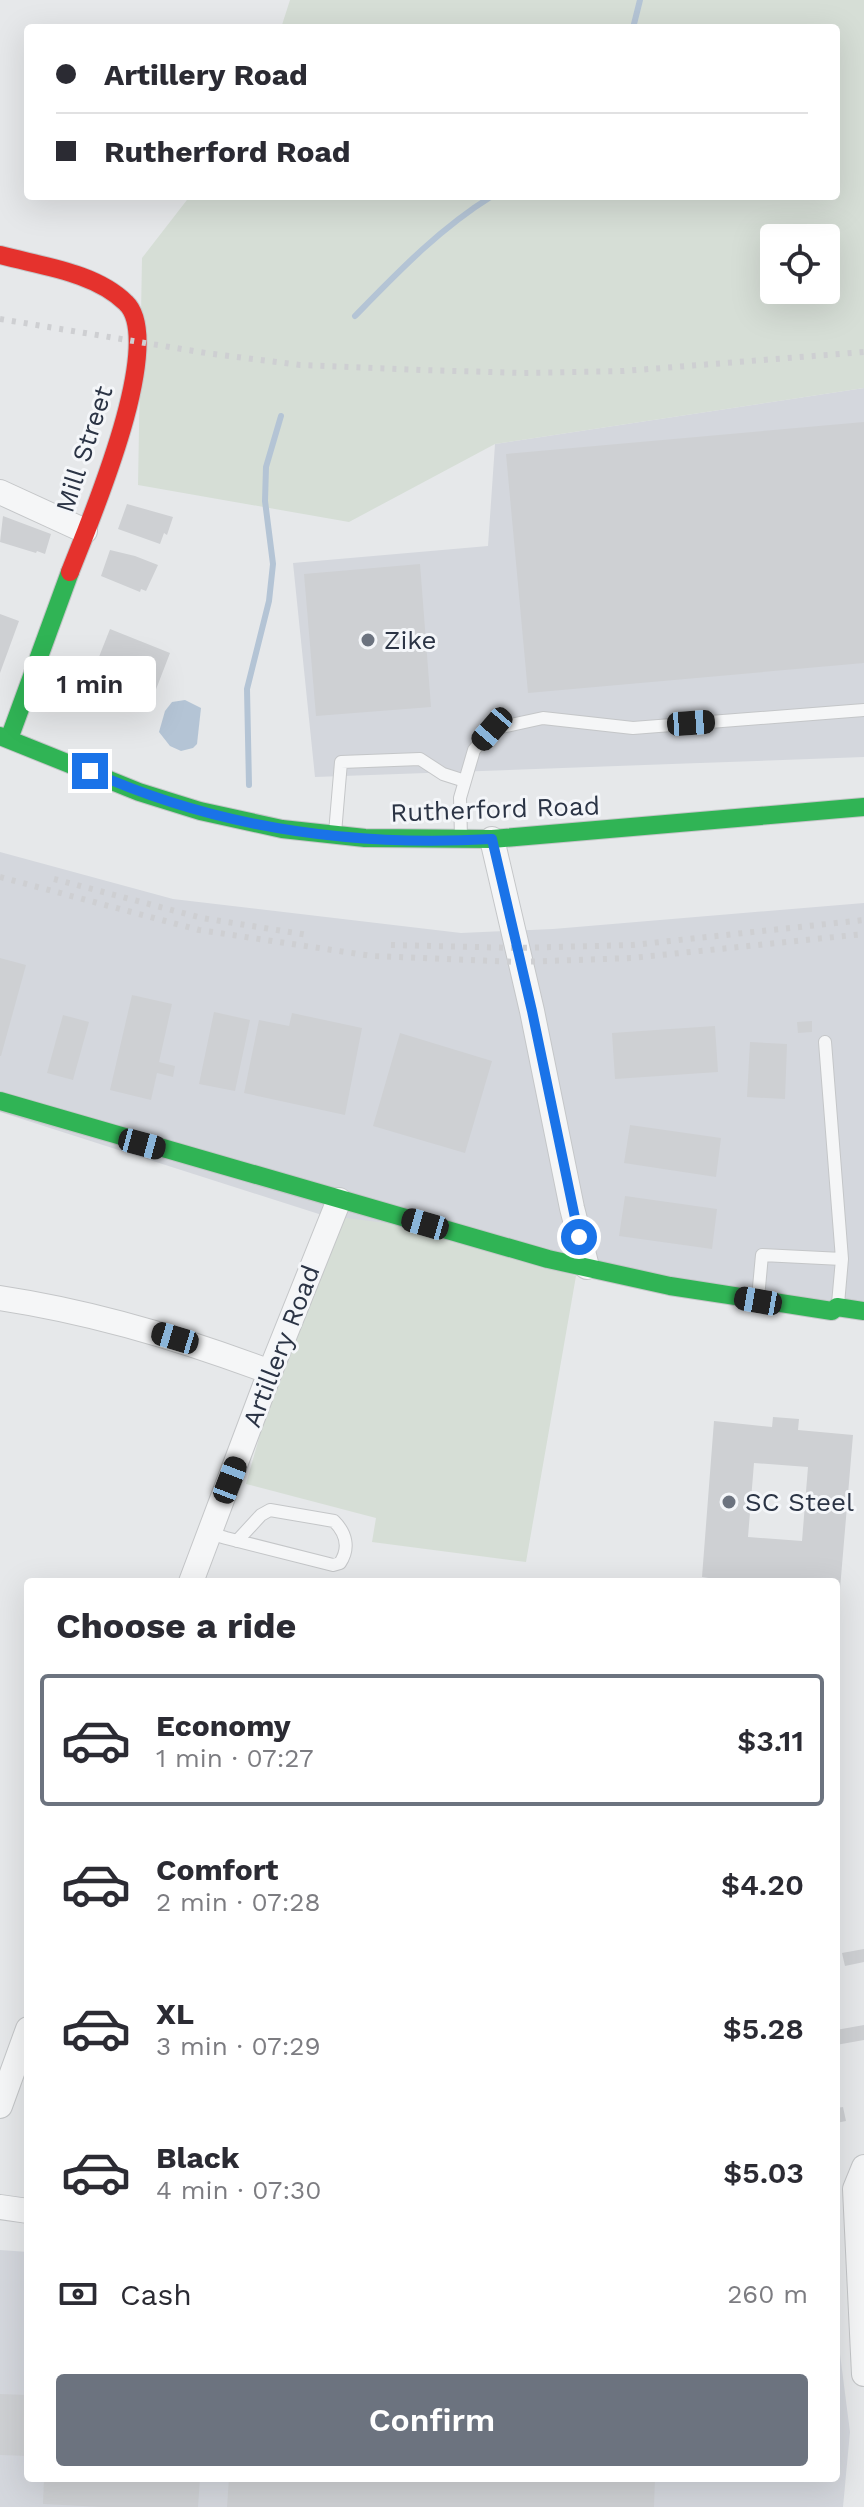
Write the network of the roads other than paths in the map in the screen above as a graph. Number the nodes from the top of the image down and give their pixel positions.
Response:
1 (0, 255) edge
2 (0, 492) edge
3 (85, 531) junction
4 (864, 710) edge
5 (4, 738) edge
6 (465, 781) junction
7 (864, 807) edge
8 (334, 836) junction
9 (492, 839) junction
10 (461, 841) junction
11 (825, 1042) dead end
12 (0, 1101) edge
13 (339, 1200) junction
14 (842, 1259) junction
15 (587, 1267) junction
16 (0, 1298) edge
17 (758, 1301) junction
18 (837, 1307) junction
19 (864, 1311) edge
20 (270, 1372) junction
21 (209, 1533) junction
22 (237, 1541) junction
23 (192, 1578) edge
24 (24, 2040) edge
25 (0, 2106) edge
26 (861, 2185) edge
27 (0, 2207) edge
28 (24, 2210) edge
29 (864, 2374) edge

1 - 3 street, Mill Street
2 - 3 street
3 - 5 street, Mill Street
4 - 6 lane
5 - 8 street, Rutherford Road
6 - 8 lane
6 - 10 lane
7 - 9 street, Rutherford Road
8 - 10 street, Rutherford Road
9 - 10 street, Rutherford Road
9 - 15 street
11 - 14 lane
12 - 13 street
13 - 15 street
13 - 20 street, Artillery Road
14 - 17 lane
14 - 18 lane
15 - 17 street
16 - 20 street
17 - 18 street
18 - 19 street
20 - 21 street, Artillery Road
21 - 22 lane
21 - 23 street, Artillery Road
22 - 22 lane
24 - 25 street
26 - 29 street
27 - 28 street

